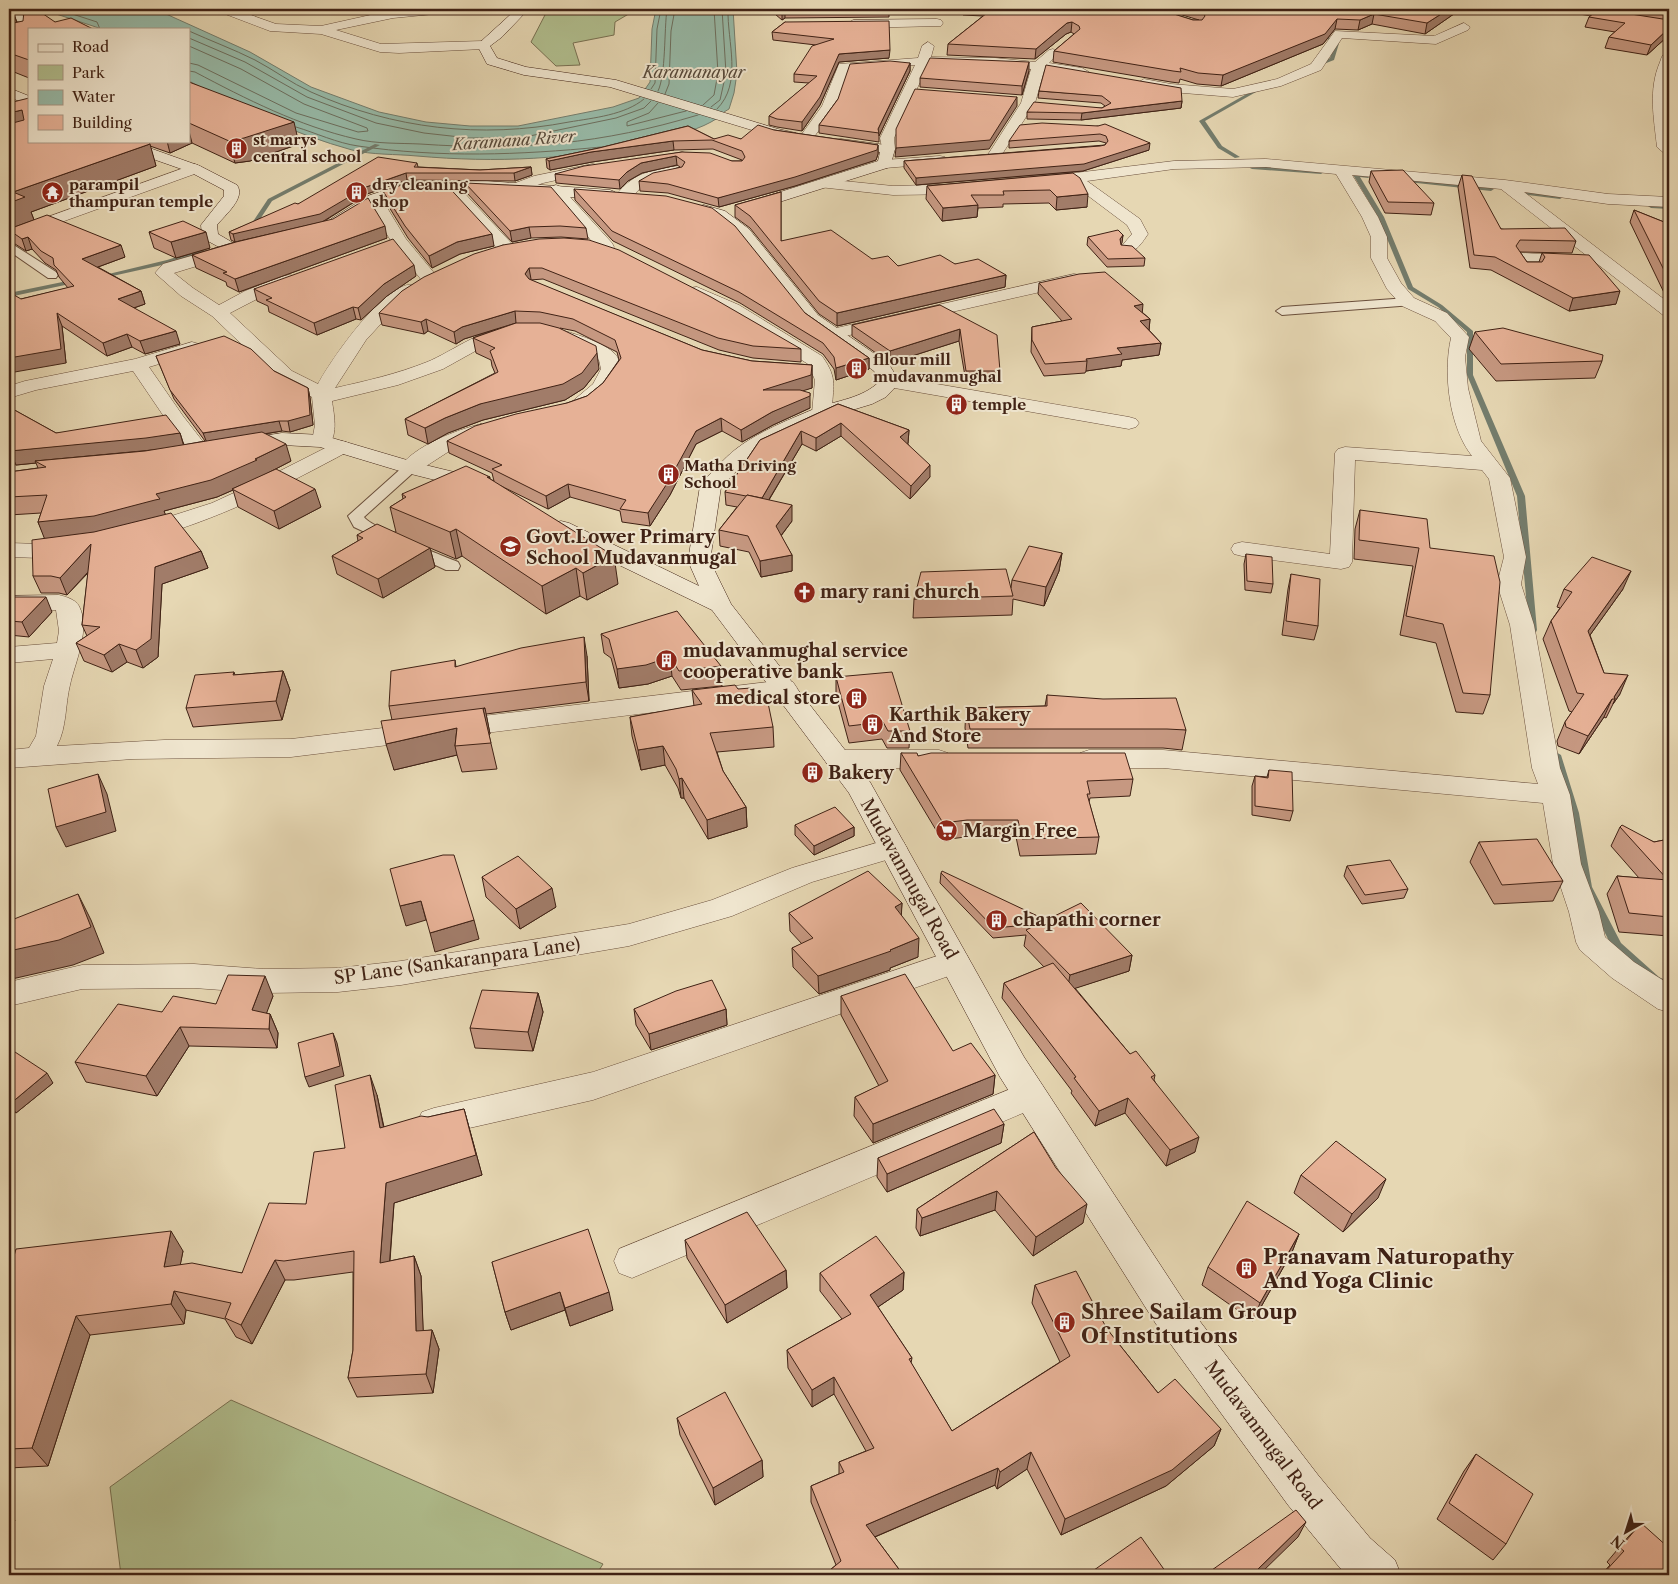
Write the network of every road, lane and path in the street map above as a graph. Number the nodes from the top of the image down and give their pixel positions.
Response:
1 (11, 9) edge
2 (224, 9) edge
3 (444, 9) edge
4 (515, 9) edge
5 (933, 9) edge
6 (1576, 9) edge
7 (842, 24) edge
8 (1669, 26) edge
9 (1464, 27) dead end
10 (934, 29) junction
11 (321, 30) junction
12 (9, 39) edge
13 (1065, 44) edge
14 (483, 45) junction
15 (1669, 55) edge
16 (924, 60) junction
17 (1039, 65) junction
18 (1096, 74) edge
19 (1133, 81) edge
20 (10, 94) edge
21 (28, 101) edge
22 (806, 138) junction
23 (118, 142) edge
24 (888, 149) junction
25 (1669, 150) edge
26 (1013, 154) edge
27 (954, 159) edge
28 (885, 164) junction
29 (610, 165) edge
30 (195, 169) junction
31 (699, 169) edge
32 (1341, 170) junction
33 (1075, 179) junction
34 (824, 184) junction
35 (1027, 184) edge
36 (1505, 185) junction
37 (450, 186) junction
38 (514, 188) junction
39 (979, 188) edge
40 (556, 190) junction
41 (374, 198) junction
42 (1608, 199) junction
43 (1669, 202) edge
44 (685, 204) edge
45 (719, 214) junction
46 (1643, 217) edge
47 (321, 229) edge
48 (9, 236) edge
49 (280, 239) edge
50 (399, 241) junction
51 (580, 245) edge
52 (9, 246) edge
53 (382, 246) edge
54 (606, 247) junction
55 (1128, 248) edge
56 (232, 249) junction
57 (507, 249) edge
58 (623, 256) edge
59 (1605, 262) junction
60 (1530, 270) edge
61 (305, 274) edge
62 (52, 275) edge
63 (1081, 277) edge
64 (683, 285) edge
65 (1661, 296) edge
66 (1408, 302) junction
67 (1282, 311) dead end
68 (1669, 311) edge
69 (218, 312) junction
70 (832, 334) junction
71 (225, 338) junction
72 (138, 364) junction
73 (794, 370) edge
74 (823, 370) junction
75 (890, 382) junction
76 (11, 390) edge
77 (322, 395) junction
78 (564, 410) edge
79 (822, 413) junction
80 (1129, 423) dead end
81 (499, 424) edge
82 (332, 444) junction
83 (201, 452) junction
84 (176, 456) edge
85 (1488, 464) junction
86 (410, 468) junction
87 (499, 496) edge
88 (541, 518) edge
89 (126, 537) edge
90 (93, 544) edge
91 (1242, 549) dead end
92 (9, 550) edge
93 (452, 566) dead end
94 (9, 603) edge
95 (720, 605) junction
96 (68, 650) junction
97 (9, 655) edge
98 (784, 688) junction
99 (38, 756) junction
100 (9, 759) edge
101 (837, 759) junction
102 (965, 759) edge
103 (1064, 759) edge
104 (1556, 795) junction
105 (893, 848) junction
106 (955, 962) junction
107 (9, 994) edge
108 (1669, 1000) edge
109 (1030, 1095) junction
110 (434, 1122) edge
111 (632, 1261) dead end
112 (1380, 1575) edge

1 - 12 street
2 - 11 street
3 - 11 street
4 - 14 street
5 - 10 street
6 - 8 lane
7 - 10 street
9 - 19 street
10 - 16 street
11 - 14 street
13 - 17 street
14 - 22 street
15 - 25 street
16 - 17 street
16 - 22 street
16 - 24 street
17 - 18 street
17 - 26 street
20 - 21 street
22 - 24 street
23 - 30 street
24 - 28 street
27 - 28 street
28 - 34 street
29 - 38 street
30 - 48 street
30 - 56 street
31 - 40 street
32 - 33 street
32 - 36 street
32 - 66 street
33 - 35 street
33 - 55 street
34 - 39 street
34 - 45 street
36 - 42 street
36 - 59 street
37 - 38 street
37 - 41 street
37 - 57 street
38 - 40 street
40 - 54 street
41 - 47 street
41 - 50 street
42 - 43 street
42 - 46 street
44 - 45 street
45 - 70 street
49 - 56 street
50 - 53 street
50 - 77 street
51 - 54 street
52 - 62 lane
54 - 58 street
56 - 69 street
59 - 60 street
59 - 65 street
61 - 69 street
63 - 70 street
64 - 74 street
65 - 68 street
66 - 67 lane
66 - 85 street
69 - 71 street
70 - 75 street
71 - 72 street
71 - 77 street
72 - 76 street
72 - 83 street
73 - 74 street
74 - 79 street
75 - 79 street, Mudavanmugal Road
75 - 80 street
77 - 78 street
77 - 82 street
79 - 95 street, Mudavanmugal Road
81 - 86 street
82 - 83 street
82 - 86 street
82 - 89 street
83 - 84 street
85 - 91 street
85 - 104 street
86 - 87 street
86 - 93 lane
88 - 95 street
90 - 92 street
94 - 96 street
95 - 98 street, Mudavanmugal Road
96 - 97 street
96 - 99 street
98 - 99 street
98 - 101 street, Mudavanmugal Road
99 - 100 street
101 - 102 street
101 - 105 street, Mudavanmugal Road
103 - 104 street
104 - 108 street
105 - 106 street, Mudavanmugal Road
105 - 107 street, SP Lane (Sankaranpara Lane)
106 - 109 street, Mudavanmugal Road
106 - 110 street
109 - 111 street
109 - 112 street, Mudavanmugal Road

